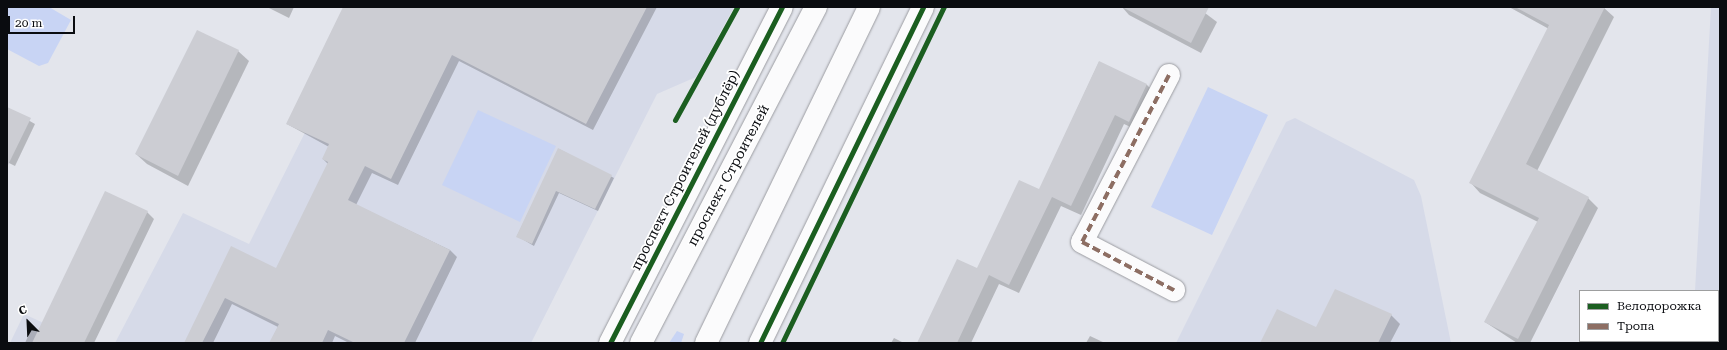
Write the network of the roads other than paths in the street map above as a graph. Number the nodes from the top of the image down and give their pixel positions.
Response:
1 (782, 7) edge
2 (816, 7) edge
3 (869, 7) edge
4 (923, 7) edge
5 (1169, 75) dead end
6 (1174, 290) dead end
7 (610, 343) edge
8 (641, 343) edge
9 (706, 343) edge
10 (760, 343) edge

1 - 7 street, проспект Строителей (дублёр)
2 - 8 street, проспект Строителей
3 - 9 street
4 - 10 street
5 - 6 street

